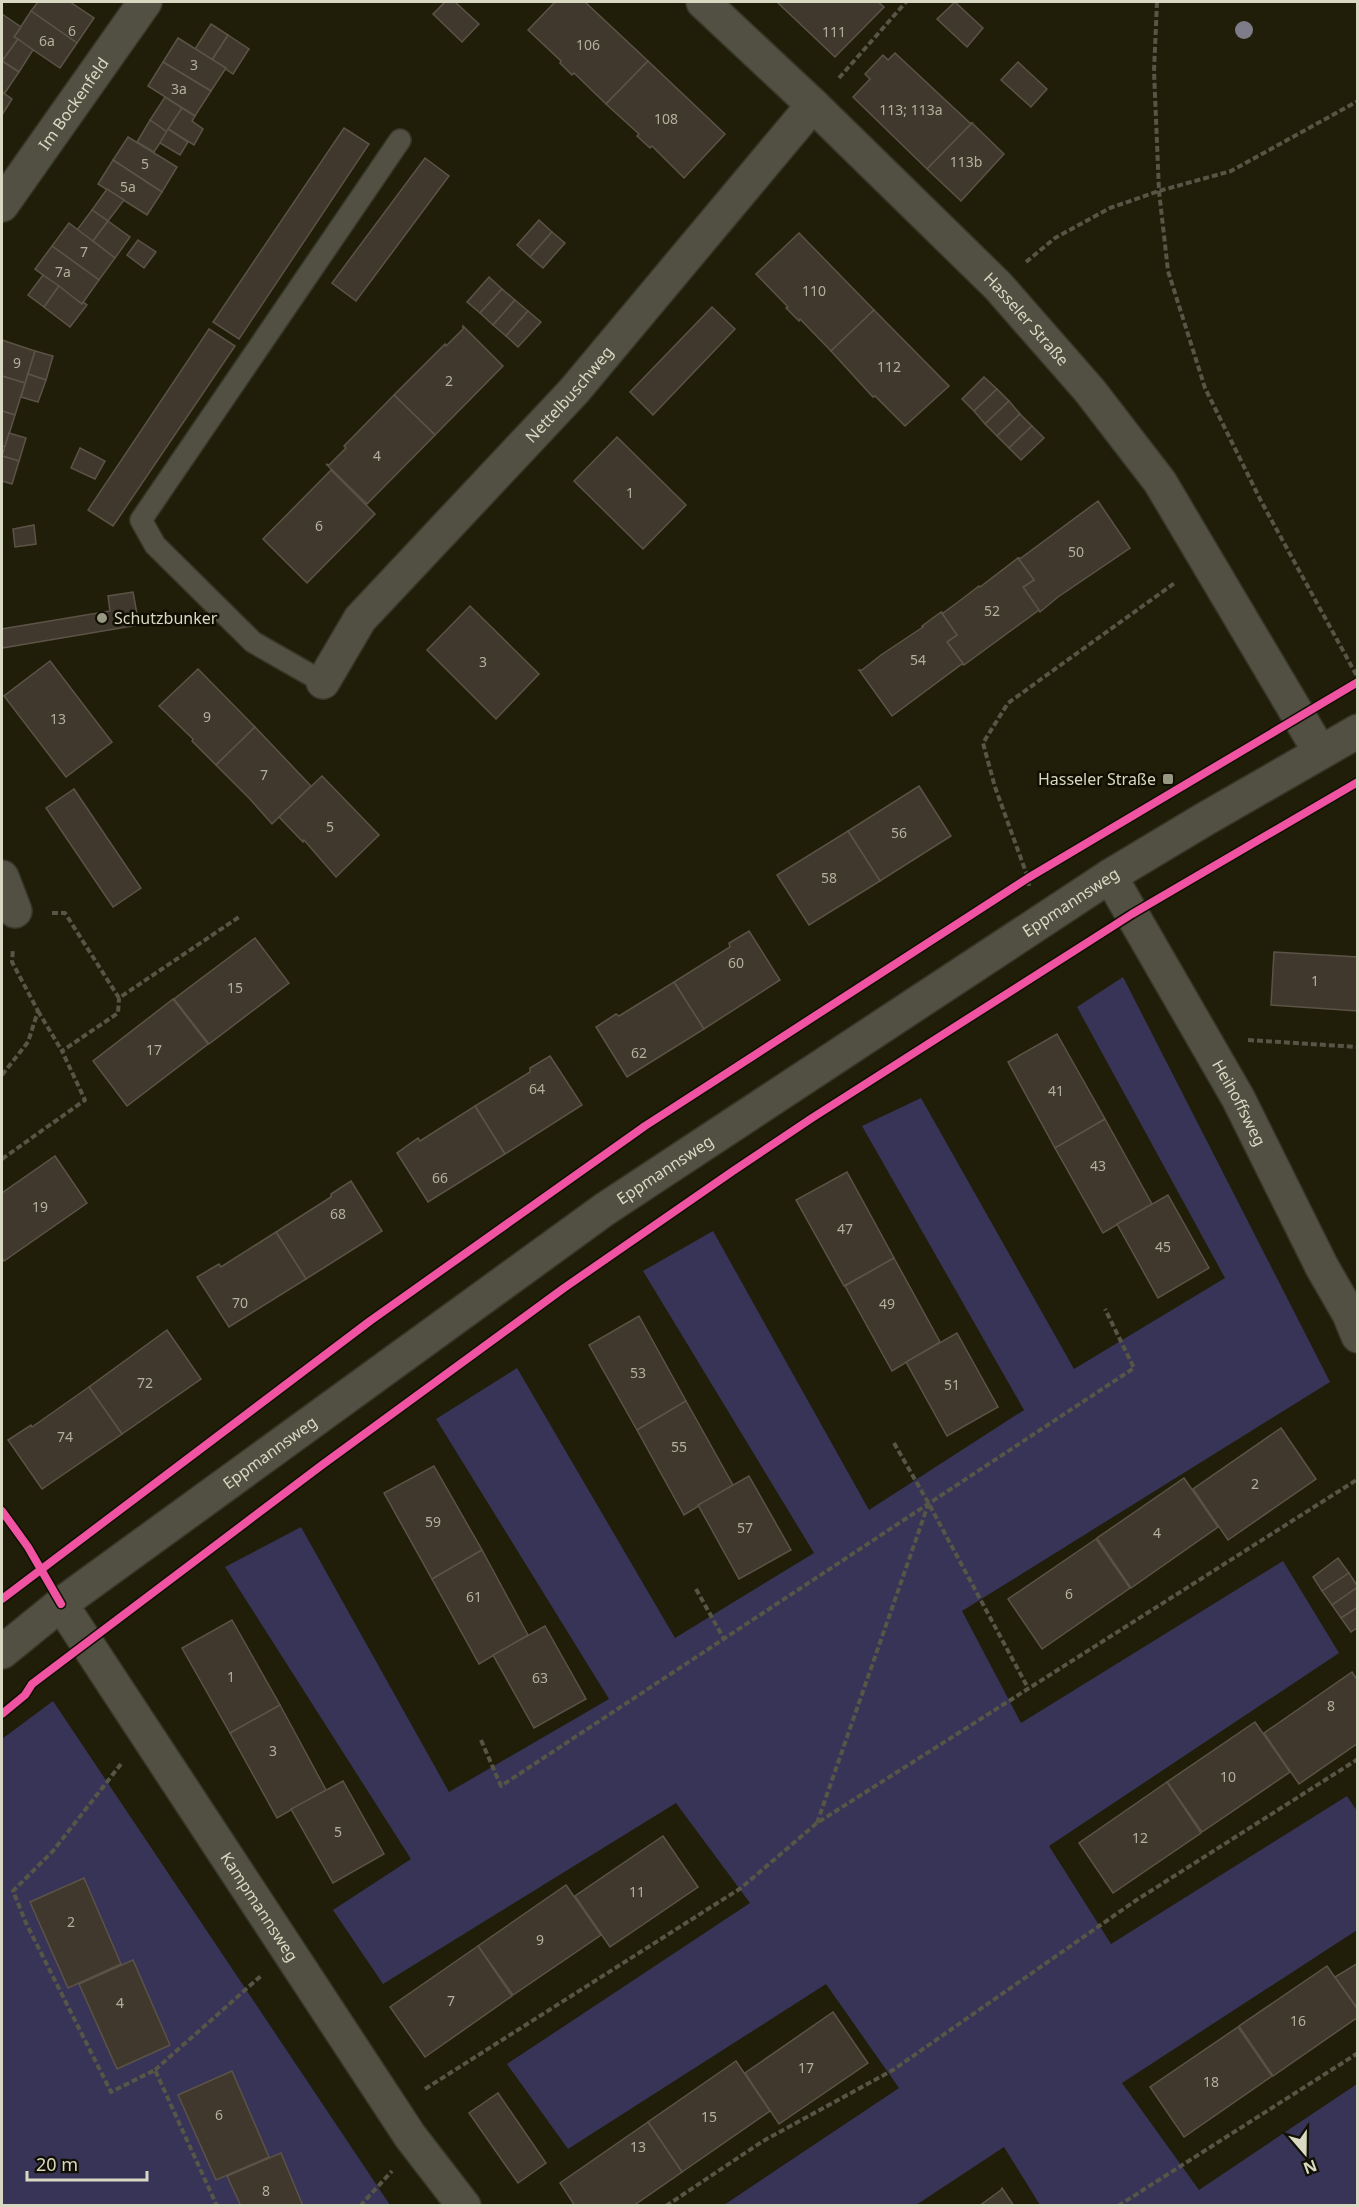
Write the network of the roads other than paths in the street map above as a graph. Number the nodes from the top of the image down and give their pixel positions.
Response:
1 (145, 2) edge
2 (703, 2) edge
3 (813, 105) junction
4 (400, 140) dead end
5 (2, 205) edge
6 (323, 682) joint
7 (1358, 731) edge
8 (1320, 752) junction
9 (2, 876) edge
10 (1110, 876) junction
11 (15, 911) road end
12 (1358, 1336) edge
13 (61, 1604) junction
14 (2, 1652) edge
15 (464, 2205) edge

1 - 5 street, Im Bockenfeld
2 - 3 street, Hasseler Straße
3 - 6 street, Nettelbuschweg
3 - 8 street, Hasseler Straße
4 - 6 lane
7 - 8 street, Eppmannsweg
8 - 10 street, Eppmannsweg
9 - 11 street
10 - 12 street, Heihoffsweg
10 - 13 street, Eppmannsweg
13 - 14 street, Eppmannsweg
13 - 15 street, Kampmannsweg

